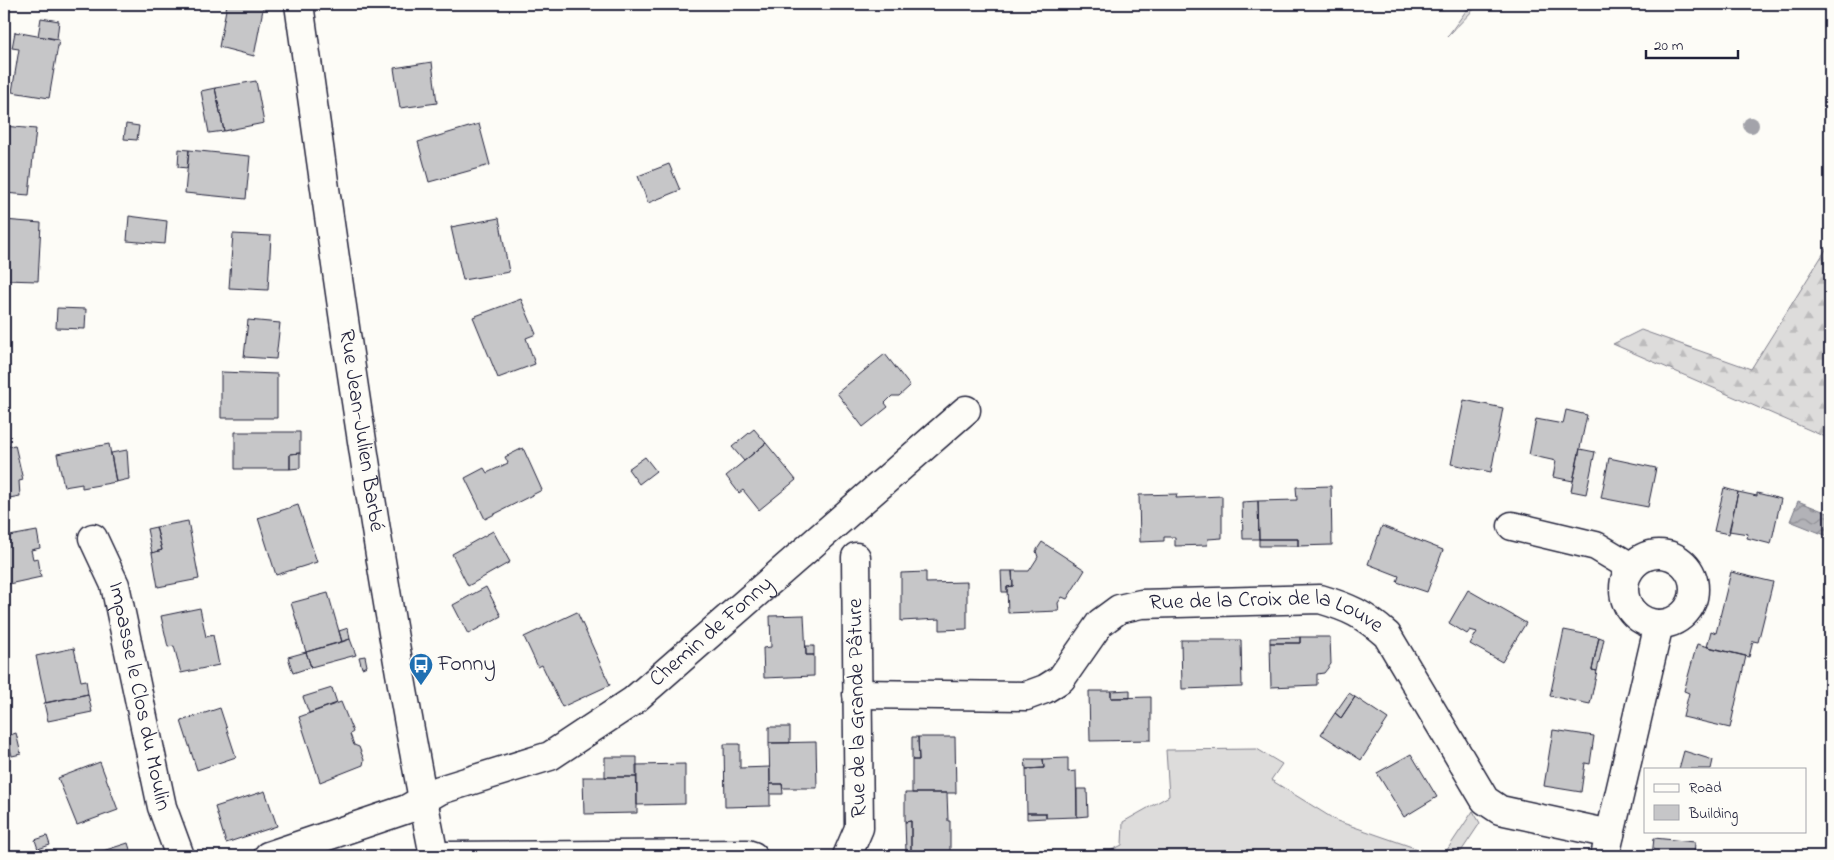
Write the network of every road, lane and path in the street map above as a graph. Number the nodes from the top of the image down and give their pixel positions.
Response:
1 (299, 4) edge
2 (966, 410) dead end
3 (1512, 526) dead end
4 (93, 538) dead end
5 (856, 557) dead end
6 (1631, 567) junction
7 (1659, 624) junction
8 (857, 694) junction
9 (423, 800) junction
10 (1608, 845) edge
11 (180, 856) edge
12 (268, 856) edge
13 (434, 856) edge
14 (448, 856) edge
15 (753, 856) edge
16 (847, 856) edge

1 - 9 street, Rue Jean-Julien Barbé
2 - 9 street, Chemin de Fonny
3 - 6 street
4 - 11 street, Impasse le Clos du Moulin
5 - 8 street, Rue de la Grande Pâture
6 - 7 street
6 - 7 street
7 - 10 street
8 - 10 street, Rue de la Croix de la Louve
8 - 16 street, Rue de la Grande Pâture
9 - 12 street
9 - 13 street, Rue Jean-Julien Barbé
14 - 15 street

